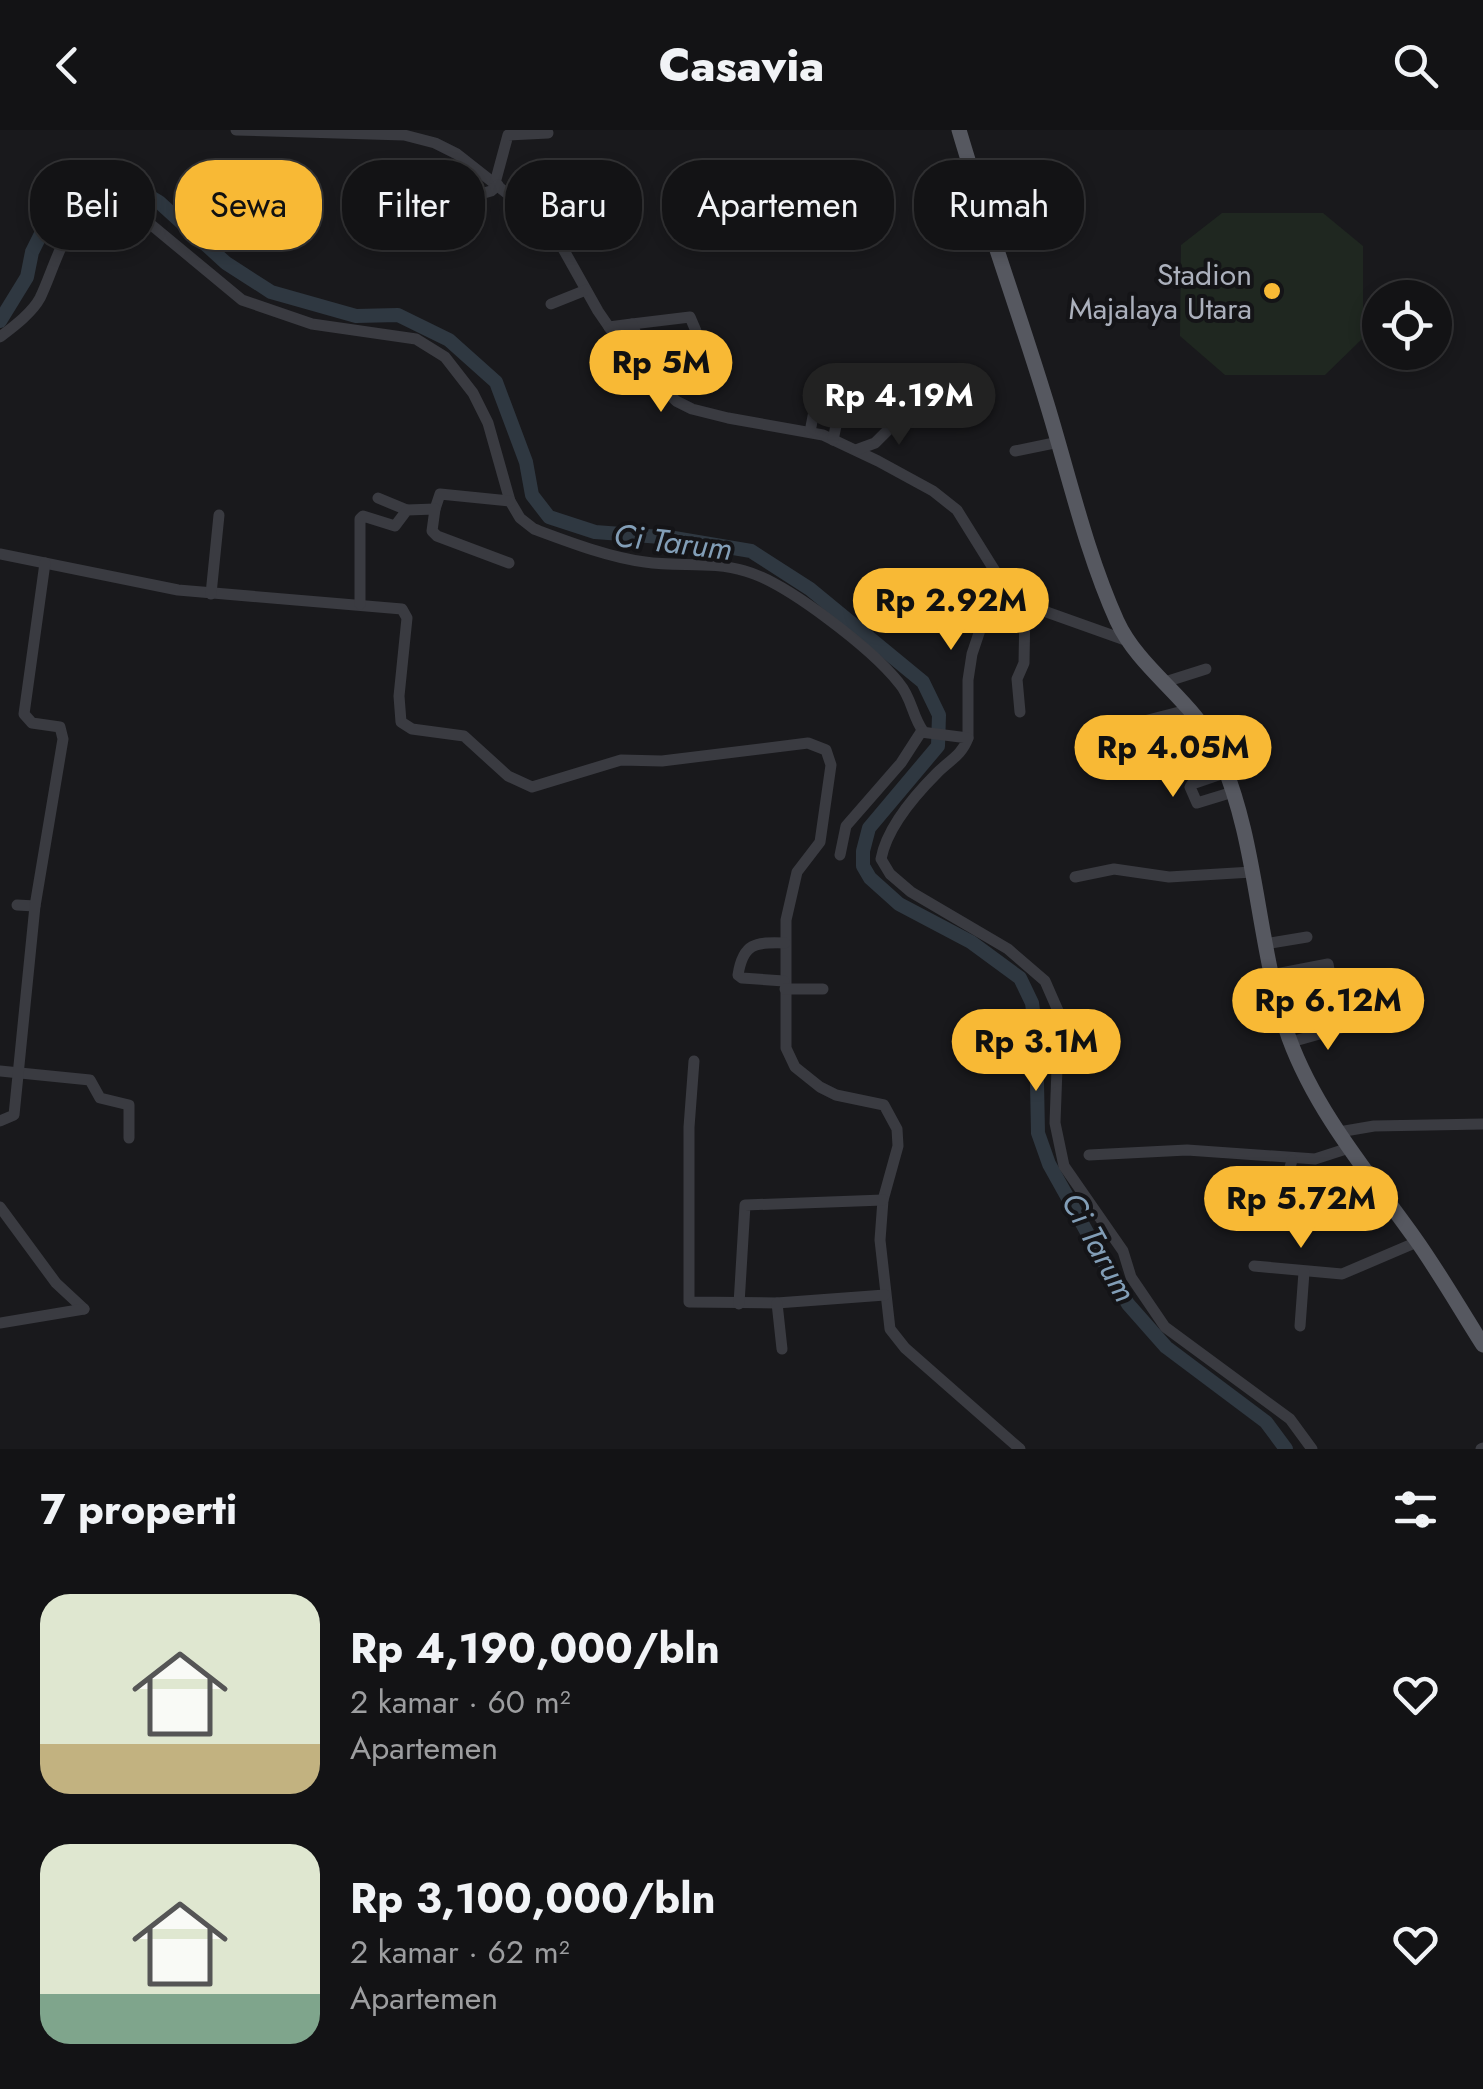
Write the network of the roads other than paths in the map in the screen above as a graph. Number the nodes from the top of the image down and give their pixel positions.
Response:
1 (236, 130) edge
2 (960, 130) edge
3 (548, 133) dead end
4 (497, 184) junction
5 (485, 193) edge
6 (586, 290) junction
7 (551, 304) dead end
8 (632, 324) junction
9 (609, 327) junction
10 (696, 331) dead end
11 (0, 337) edge
12 (622, 346) junction
13 (818, 390) dead end
14 (842, 398) dead end
15 (886, 416) dead end
16 (810, 432) junction
17 (833, 440) junction
18 (1058, 442) junction
19 (856, 450) junction
20 (1015, 451) dead end
21 (378, 498) dead end
22 (510, 502) junction
23 (435, 509) junction
24 (407, 510) junction
25 (220, 515) dead end
26 (0, 554) edge
27 (45, 563) junction
28 (509, 564) dead end
29 (1006, 591) junction
30 (211, 594) junction
31 (360, 604) junction
32 (1025, 606) junction
33 (1128, 641) junction
34 (1206, 669) dead end
35 (1165, 682) junction
36 (1188, 710) junction
37 (1020, 712) dead end
38 (1162, 718) junction
39 (1121, 728) dead end
40 (1204, 728) junction
41 (924, 731) junction
42 (966, 737) junction
43 (1226, 772) junction
44 (1233, 792) junction
45 (840, 856) dead end
46 (1252, 872) junction
47 (1074, 877) dead end
48 (18, 904) dead end
49 (35, 906) junction
50 (1307, 937) dead end
51 (785, 943) junction
52 (1265, 944) junction
53 (1271, 975) junction
54 (784, 985) junction
55 (1332, 985) dead end
56 (823, 989) dead end
57 (1355, 1024) dead end
58 (1291, 1042) junction
59 (694, 1061) dead end
60 (0, 1071) edge
61 (18, 1072) junction
62 (0, 1121) edge
63 (1483, 1124) edge
64 (1339, 1132) junction
65 (129, 1138) dead end
66 (1349, 1148) junction
67 (1090, 1156) dead end
68 (1292, 1160) junction
69 (884, 1200) junction
70 (0, 1207) edge
71 (1275, 1224) dead end
72 (1418, 1242) junction
73 (1254, 1266) dead end
74 (1304, 1272) junction
75 (885, 1295) junction
76 (778, 1303) junction
77 (740, 1304) junction
78 (0, 1323) edge
79 (1300, 1326) dead end
80 (1483, 1346) edge
81 (782, 1349) dead end
82 (1020, 1449) edge
83 (1312, 1449) edge

1 - 4 street
2 - 18 main road
3 - 4 street
4 - 5 street
4 - 6 street
6 - 7 street
6 - 9 street
8 - 9 street
8 - 10 street
8 - 12 street
9 - 12 street
11 - 22 street
12 - 16 street
13 - 16 street
14 - 17 street
15 - 19 street
16 - 17 street
17 - 19 street
18 - 20 street
18 - 33 main road
19 - 29 street
21 - 24 street
22 - 23 street
22 - 41 street
23 - 24 street
23 - 28 street
24 - 31 street
25 - 30 street
26 - 27 street
27 - 30 street
27 - 49 street
29 - 32 street
29 - 42 street
30 - 31 street
31 - 51 street
32 - 33 street
32 - 37 street
33 - 35 main road
34 - 35 street
35 - 36 main road
36 - 38 street
36 - 40 main road
38 - 39 street
38 - 40 street
40 - 43 main road
41 - 42 street
41 - 45 street
42 - 83 street
43 - 44 main road
43 - 44 street
44 - 46 main road
46 - 47 street
46 - 52 main road
48 - 49 street
49 - 61 street
50 - 52 street
51 - 54 street
51 - 54 street
52 - 53 main road
53 - 55 street
53 - 58 main road
54 - 56 street
54 - 69 street
57 - 58 street
58 - 64 main road
59 - 77 street
60 - 61 street
61 - 62 street
61 - 65 street
63 - 64 street
64 - 66 main road
66 - 68 street
66 - 72 main road
67 - 68 street
68 - 71 street
69 - 75 street
69 - 77 street
70 - 78 street
72 - 74 street
72 - 80 main road
73 - 74 street
74 - 79 street
75 - 76 street
75 - 82 street
76 - 77 street
76 - 81 street

